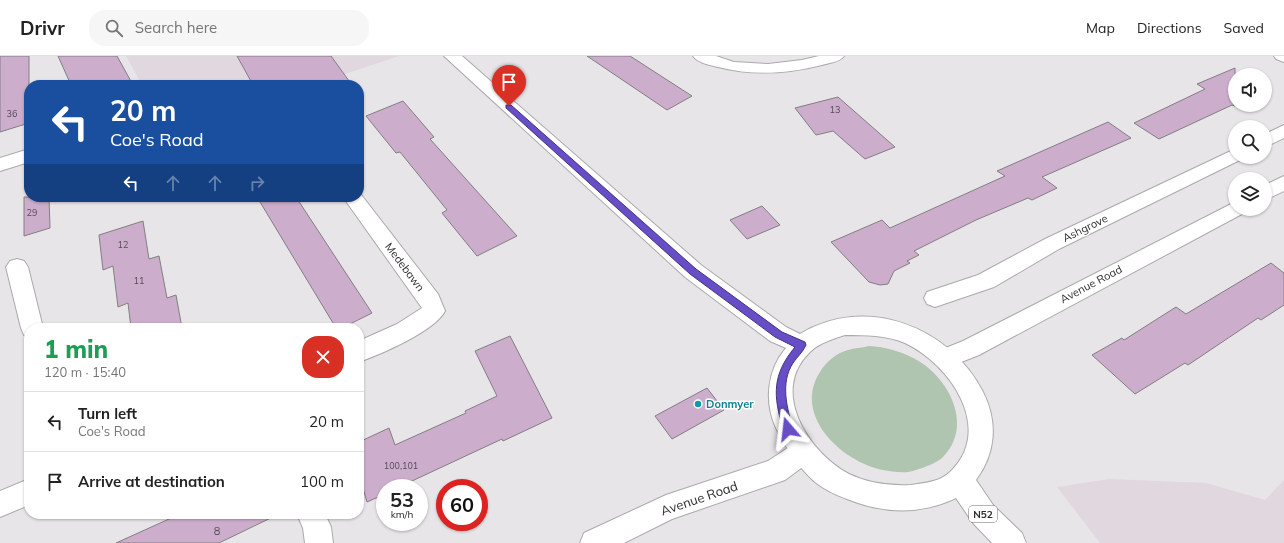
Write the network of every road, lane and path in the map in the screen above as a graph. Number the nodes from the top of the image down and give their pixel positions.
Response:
1 (452, 56) edge
2 (701, 56) edge
3 (836, 56) edge
4 (1284, 131) edge
5 (1272, 137) edge
6 (24, 157) edge
7 (1228, 158) edge
8 (0, 164) edge
9 (1284, 183) edge
10 (1272, 189) edge
11 (357, 202) edge
12 (1228, 213) edge
13 (17, 267) dead end
14 (935, 298) dead end
15 (31, 323) edge
16 (802, 345) junction
17 (364, 350) edge
18 (946, 358) junction
19 (802, 452) junction
20 (960, 480) junction
21 (24, 494) edge
22 (0, 504) edge
23 (313, 519) edge
24 (319, 543) edge
25 (594, 543) edge
26 (1012, 543) edge

1 - 16 main road
2 - 3 main road
4 - 5 main road
6 - 8 main road
7 - 14 main road, Ashgrove
9 - 10 main road
11 - 17 main road, Medebawn
12 - 18 main road, Avenue Road
13 - 15 main road
16 - 18 main road
16 - 19 main road
18 - 20 main road
19 - 20 main road
19 - 25 main road, Avenue Road
20 - 26 main road, N52
21 - 22 main road
23 - 24 main road

